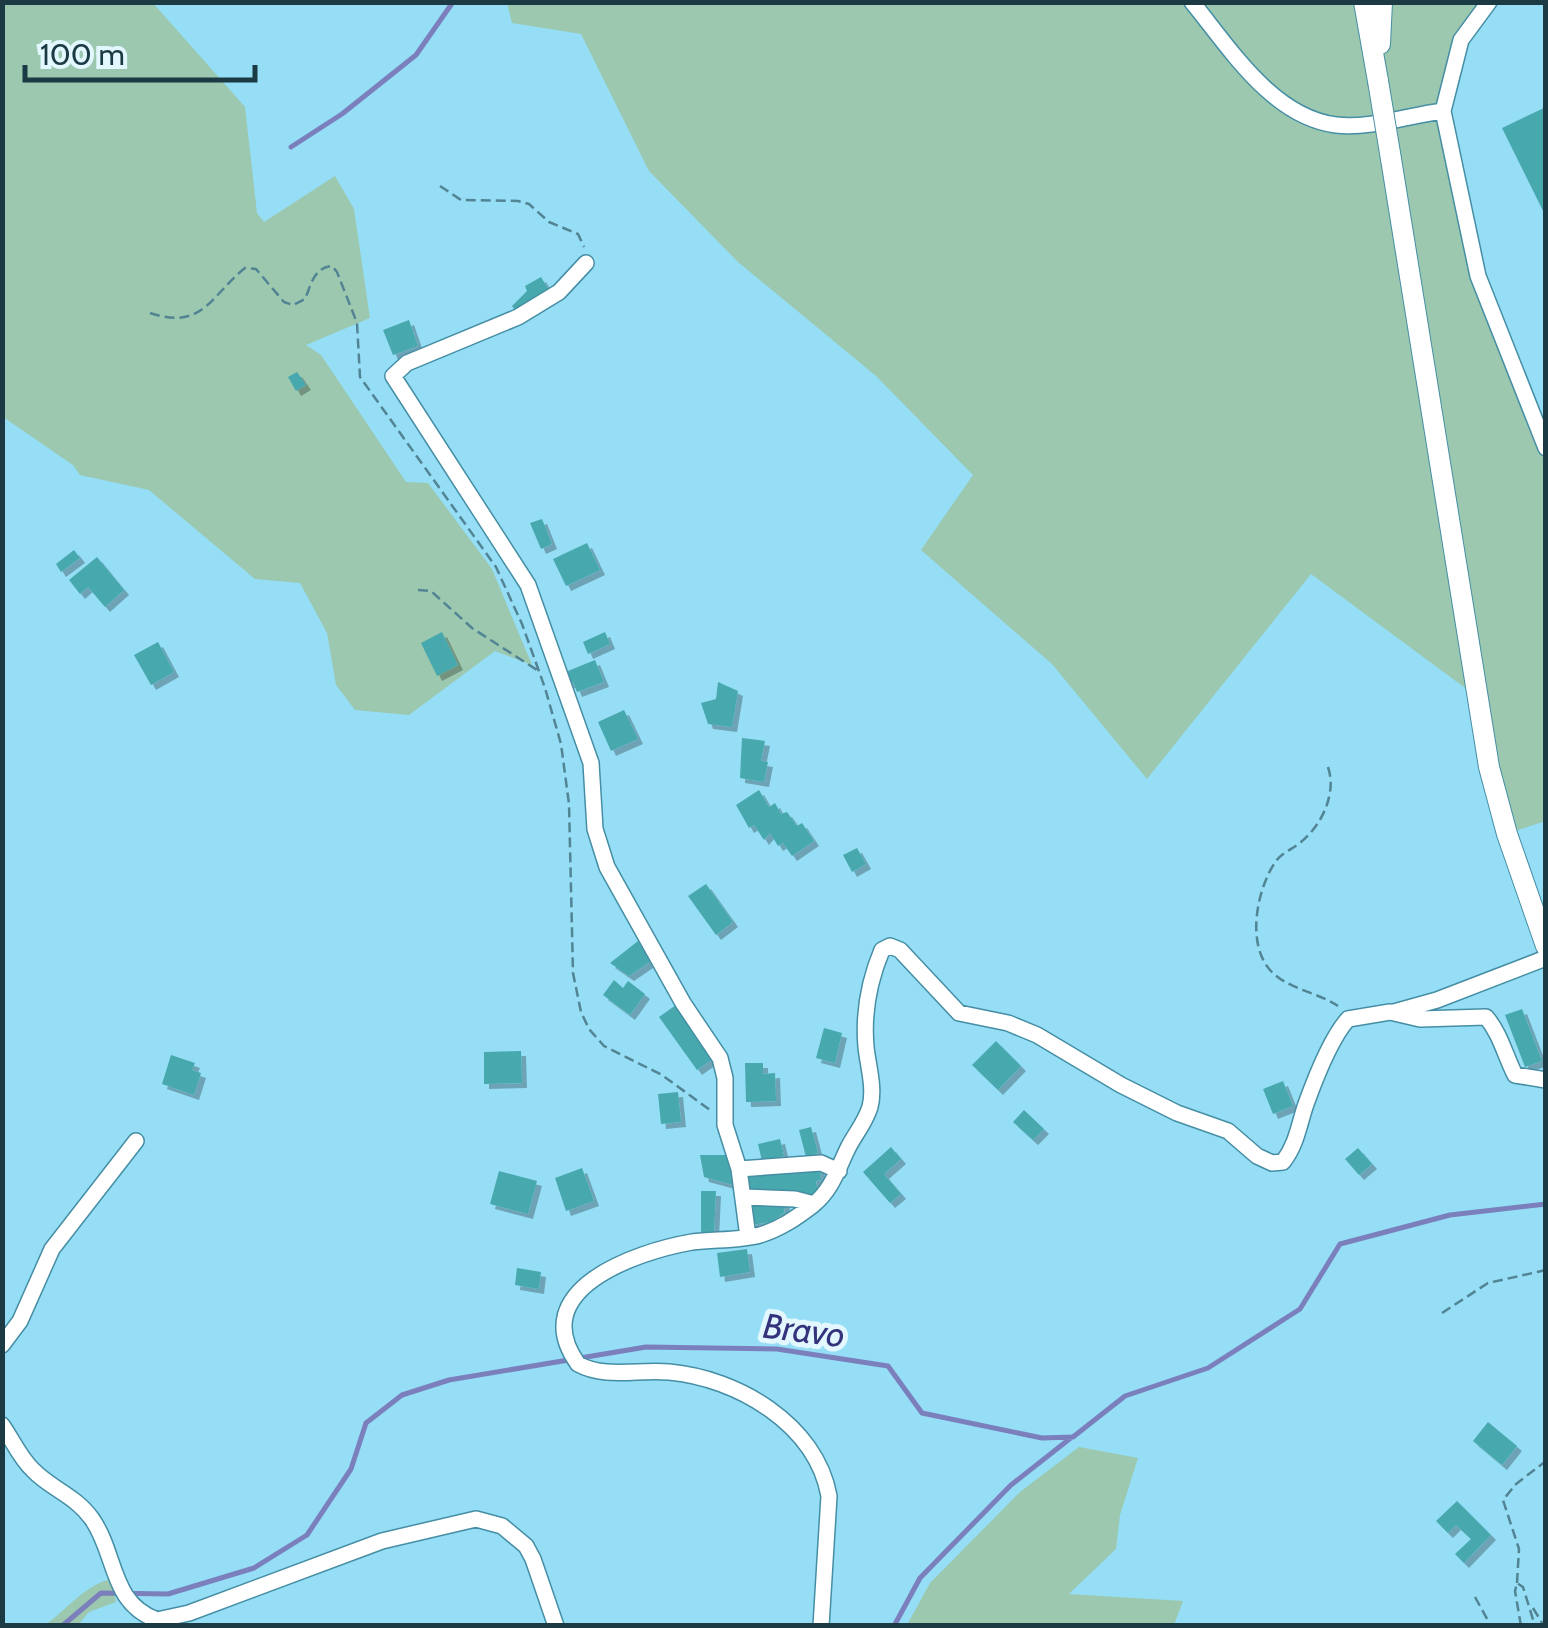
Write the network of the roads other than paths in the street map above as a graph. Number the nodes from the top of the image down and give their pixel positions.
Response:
1 (1192, 2) edge
2 (1364, 2) edge
3 (1382, 2) edge
4 (1490, 2) edge
5 (1378, 81) junction
6 (1443, 110) junction
7 (586, 263) road end
8 (1546, 448) edge
9 (1546, 946) edge
10 (1546, 958) edge
11 (1390, 1012) junction
12 (1546, 1080) edge
13 (136, 1141) dead end
14 (739, 1170) junction
15 (839, 1171) junction
16 (745, 1197) junction
17 (814, 1204) junction
18 (748, 1237) junction
19 (2, 1345) edge
20 (2, 1424) edge
21 (186, 1621) edge
22 (556, 1626) edge
23 (821, 1626) edge

1 - 6 street
2 - 5 main road
3 - 5 main road
4 - 6 street
5 - 9 main road, bridge
6 - 8 street
7 - 14 street
10 - 11 street
11 - 12 street
11 - 15 street
13 - 19 street
14 - 15 street
14 - 16 street
15 - 17 street
16 - 17 street
16 - 18 street
17 - 18 street
18 - 23 street
20 - 21 street
21 - 22 street

